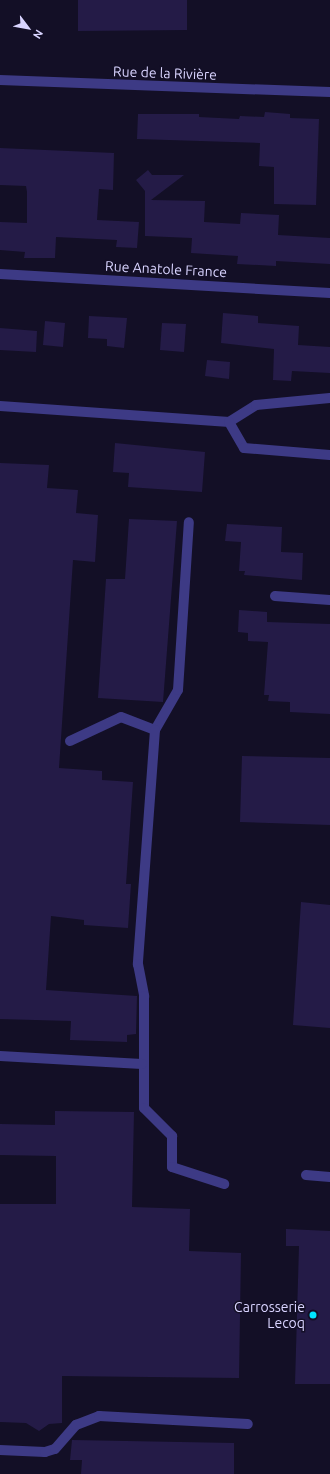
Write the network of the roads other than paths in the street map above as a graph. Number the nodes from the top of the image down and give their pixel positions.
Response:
1 (0, 80) edge
2 (330, 92) edge
3 (0, 274) edge
4 (330, 293) edge
5 (330, 398) edge
6 (0, 406) edge
7 (229, 422) junction
8 (330, 455) edge
9 (189, 522) dead end
10 (275, 596) dead end
11 (330, 600) edge
12 (155, 730) junction
13 (70, 741) dead end
14 (0, 1056) edge
15 (142, 1064) junction
16 (306, 1175) dead end
17 (330, 1177) edge
18 (224, 1184) dead end
19 (248, 1424) dead end
20 (0, 1450) edge

1 - 2 street, Rue de la Rivière
3 - 4 street, Rue Anatole France
5 - 7 street
6 - 7 street
7 - 8 street
9 - 12 street
10 - 11 street
12 - 13 street
12 - 15 street
14 - 15 street
15 - 18 street
16 - 17 street
19 - 20 street

